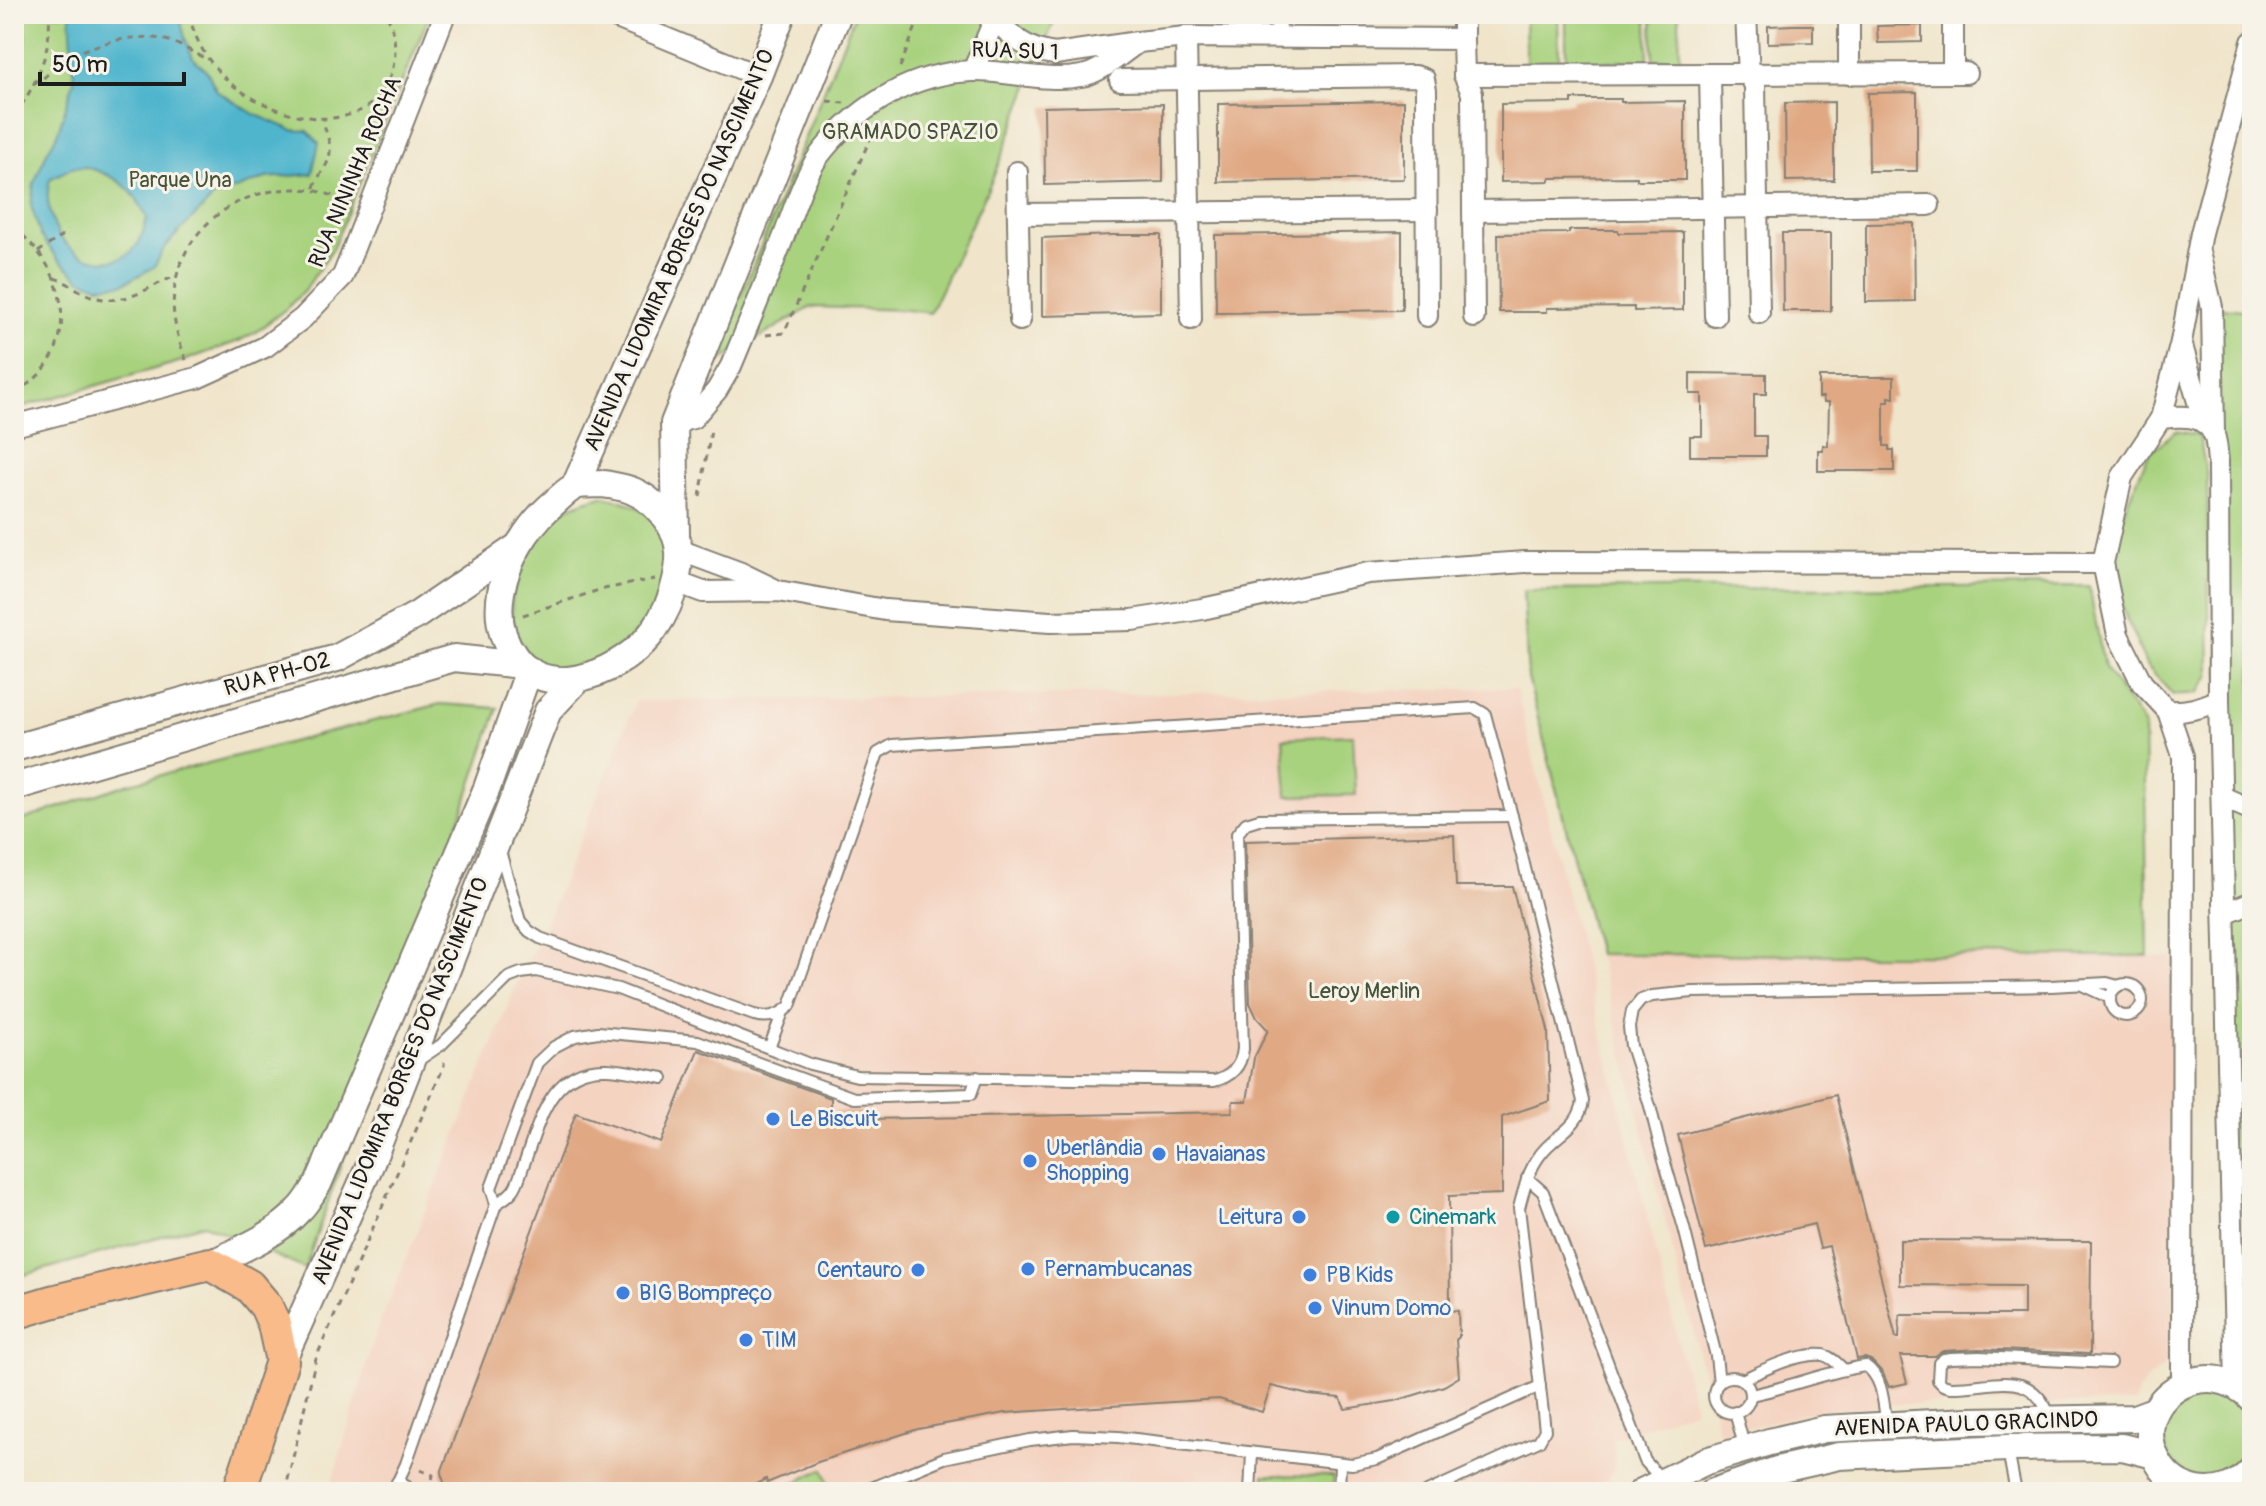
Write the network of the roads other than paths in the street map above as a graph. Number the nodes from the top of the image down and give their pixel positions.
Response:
1 (445, 14) edge
2 (607, 14) edge
3 (782, 14) edge
4 (838, 14) edge
5 (1463, 14) edge
6 (1746, 14) edge
7 (1849, 14) edge
8 (1953, 14) edge
9 (994, 16) edge
10 (1186, 37) junction
11 (1463, 39) junction
12 (1138, 42) junction
13 (2252, 42) edge
14 (973, 71) junction
15 (1849, 74) junction
16 (1464, 75) junction
17 (1710, 75) junction
18 (1749, 75) junction
19 (758, 76) junction
20 (1120, 80) dead end
21 (1187, 80) junction
22 (1017, 172) dead end
23 (1929, 205) dead end
24 (1711, 209) junction
25 (1757, 209) junction
26 (1427, 210) junction
27 (1473, 211) junction
28 (1189, 213) junction
29 (1018, 214) junction
30 (2198, 248) junction
31 (1759, 313) dead end
32 (1427, 316) dead end
33 (1715, 316) dead end
34 (1474, 317) dead end
35 (1191, 319) dead end
36 (1020, 320) dead end
37 (2181, 342) junction
38 (2161, 418) junction
39 (674, 423) junction
40 (14, 426) edge
41 (2209, 428) junction
42 (575, 486) junction
43 (678, 542) junction
44 (517, 547) junction
45 (2103, 563) junction
46 (676, 582) junction
47 (778, 591) junction
48 (525, 668) junction
49 (577, 680) junction
50 (2219, 700) junction
51 (2168, 711) junction
52 (14, 748) edge
53 (14, 787) edge
54 (2222, 797) junction
55 (2252, 810) edge
56 (1512, 816) junction
57 (498, 843) junction
58 (2252, 902) edge
59 (2225, 913) junction
60 (2082, 985) junction
61 (2118, 986) junction
62 (2110, 998) junction
63 (783, 1012) junction
64 (769, 1048) junction
65 (369, 1065) junction
66 (407, 1072) junction
67 (977, 1077) junction
68 (663, 1078) dead end
69 (1527, 1178) junction
70 (496, 1204) junction
71 (210, 1264) junction
72 (14, 1313) edge
73 (1716, 1356) junction
74 (282, 1361) junction
75 (2110, 1363) dead end
76 (1844, 1370) junction
77 (1739, 1378) junction
78 (1719, 1383) junction
79 (2182, 1384) junction
80 (1540, 1386) junction
81 (2244, 1392) edge
82 (1750, 1395) junction
83 (2156, 1410) junction
84 (1735, 1412) junction
85 (2052, 1419) junction
86 (1887, 1425) junction
87 (2007, 1448) junction
88 (1746, 1449) junction
89 (1252, 1453) junction
90 (2154, 1455) junction
91 (1340, 1463) junction
92 (2238, 1483) edge
93 (395, 1487) edge
94 (1653, 1487) edge
95 (2192, 1491) edge
96 (239, 1492) edge
97 (411, 1492) edge
98 (862, 1492) edge
99 (1250, 1492) edge
100 (1339, 1492) edge
101 (1427, 1492) edge
102 (1713, 1492) edge
103 (2016, 1492) edge

1 - 40 street, RUA NININHA ROCHA
2 - 19 street
3 - 19 street, AVENIDA LIDOMIRA BORGES DO NASCIMENTO
4 - 39 street
5 - 11 street
6 - 18 street
7 - 15 street
8 - 15 street
9 - 12 street, RUA SU 1
9 - 14 street
10 - 11 street
10 - 12 street
10 - 21 street
11 - 16 street
12 - 14 street, RUA SU 1
13 - 30 street
14 - 39 street, RUA SU 1
15 - 18 street
16 - 17 street
16 - 27 street
17 - 18 street
17 - 24 street
18 - 25 street
19 - 42 street, AVENIDA LIDOMIRA BORGES DO NASCIMENTO
20 - 21 street
21 - 26 street
21 - 28 street
22 - 29 street
23 - 25 street
24 - 25 street
24 - 27 street
24 - 33 street
25 - 31 street
26 - 28 street
26 - 32 street
27 - 34 street
28 - 29 street
28 - 35 street
29 - 36 street
30 - 37 street
30 - 41 street
37 - 38 street
37 - 41 street
38 - 41 street
38 - 45 street
39 - 43 street
41 - 50 street
42 - 43 street
42 - 44 street
43 - 46 street
43 - 47 street
44 - 48 street
44 - 52 street, RUA PH-02
45 - 47 street
45 - 51 street
46 - 47 street
46 - 49 street
48 - 49 street
48 - 53 street, RUA PH-02
48 - 65 street, AVENIDA LIDOMIRA BORGES DO NASCIMENTO
49 - 57 street, AVENIDA LIDOMIRA BORGES DO NASCIMENTO
50 - 51 street
50 - 54 street
51 - 79 street
54 - 55 street
54 - 59 street
56 - 63 lane
56 - 67 lane
56 - 69 lane
57 - 63 lane
57 - 66 street, AVENIDA LIDOMIRA BORGES DO NASCIMENTO
58 - 59 street
59 - 81 street
60 - 61 lane
60 - 62 lane
60 - 73 lane
61 - 62 lane
61 - 62 lane
63 - 64 lane
64 - 66 lane
64 - 67 lane
65 - 66 street
65 - 71 street, AVENIDA LIDOMIRA BORGES DO NASCIMENTO
66 - 74 street, AVENIDA LIDOMIRA BORGES DO NASCIMENTO
67 - 70 lane
68 - 70 lane
69 - 80 lane
69 - 94 lane
70 - 93 lane
71 - 72 main road
71 - 74 main road
73 - 77 lane
73 - 78 lane
74 - 96 main road, AVENIDA LIDOMIRA BORGES DO NASCIMENTO
75 - 85 lane
76 - 77 lane
76 - 82 lane
76 - 86 lane
77 - 78 lane
77 - 82 lane
78 - 84 lane
79 - 81 street
79 - 83 street
80 - 91 lane
80 - 101 lane
82 - 84 lane
83 - 85 street, AVENIDA PAULO GRACINDO
83 - 90 street
84 - 88 lane
85 - 86 street, AVENIDA PAULO GRACINDO
86 - 88 street, AVENIDA PAULO GRACINDO
87 - 90 street, AVENIDA PAULO GRACINDO
87 - 102 street, AVENIDA PAULO GRACINDO
87 - 103 lane
88 - 94 street, AVENIDA PAULO GRACINDO
89 - 91 lane
89 - 98 lane
89 - 99 lane
90 - 95 street
91 - 100 lane
92 - 95 street
93 - 97 lane

